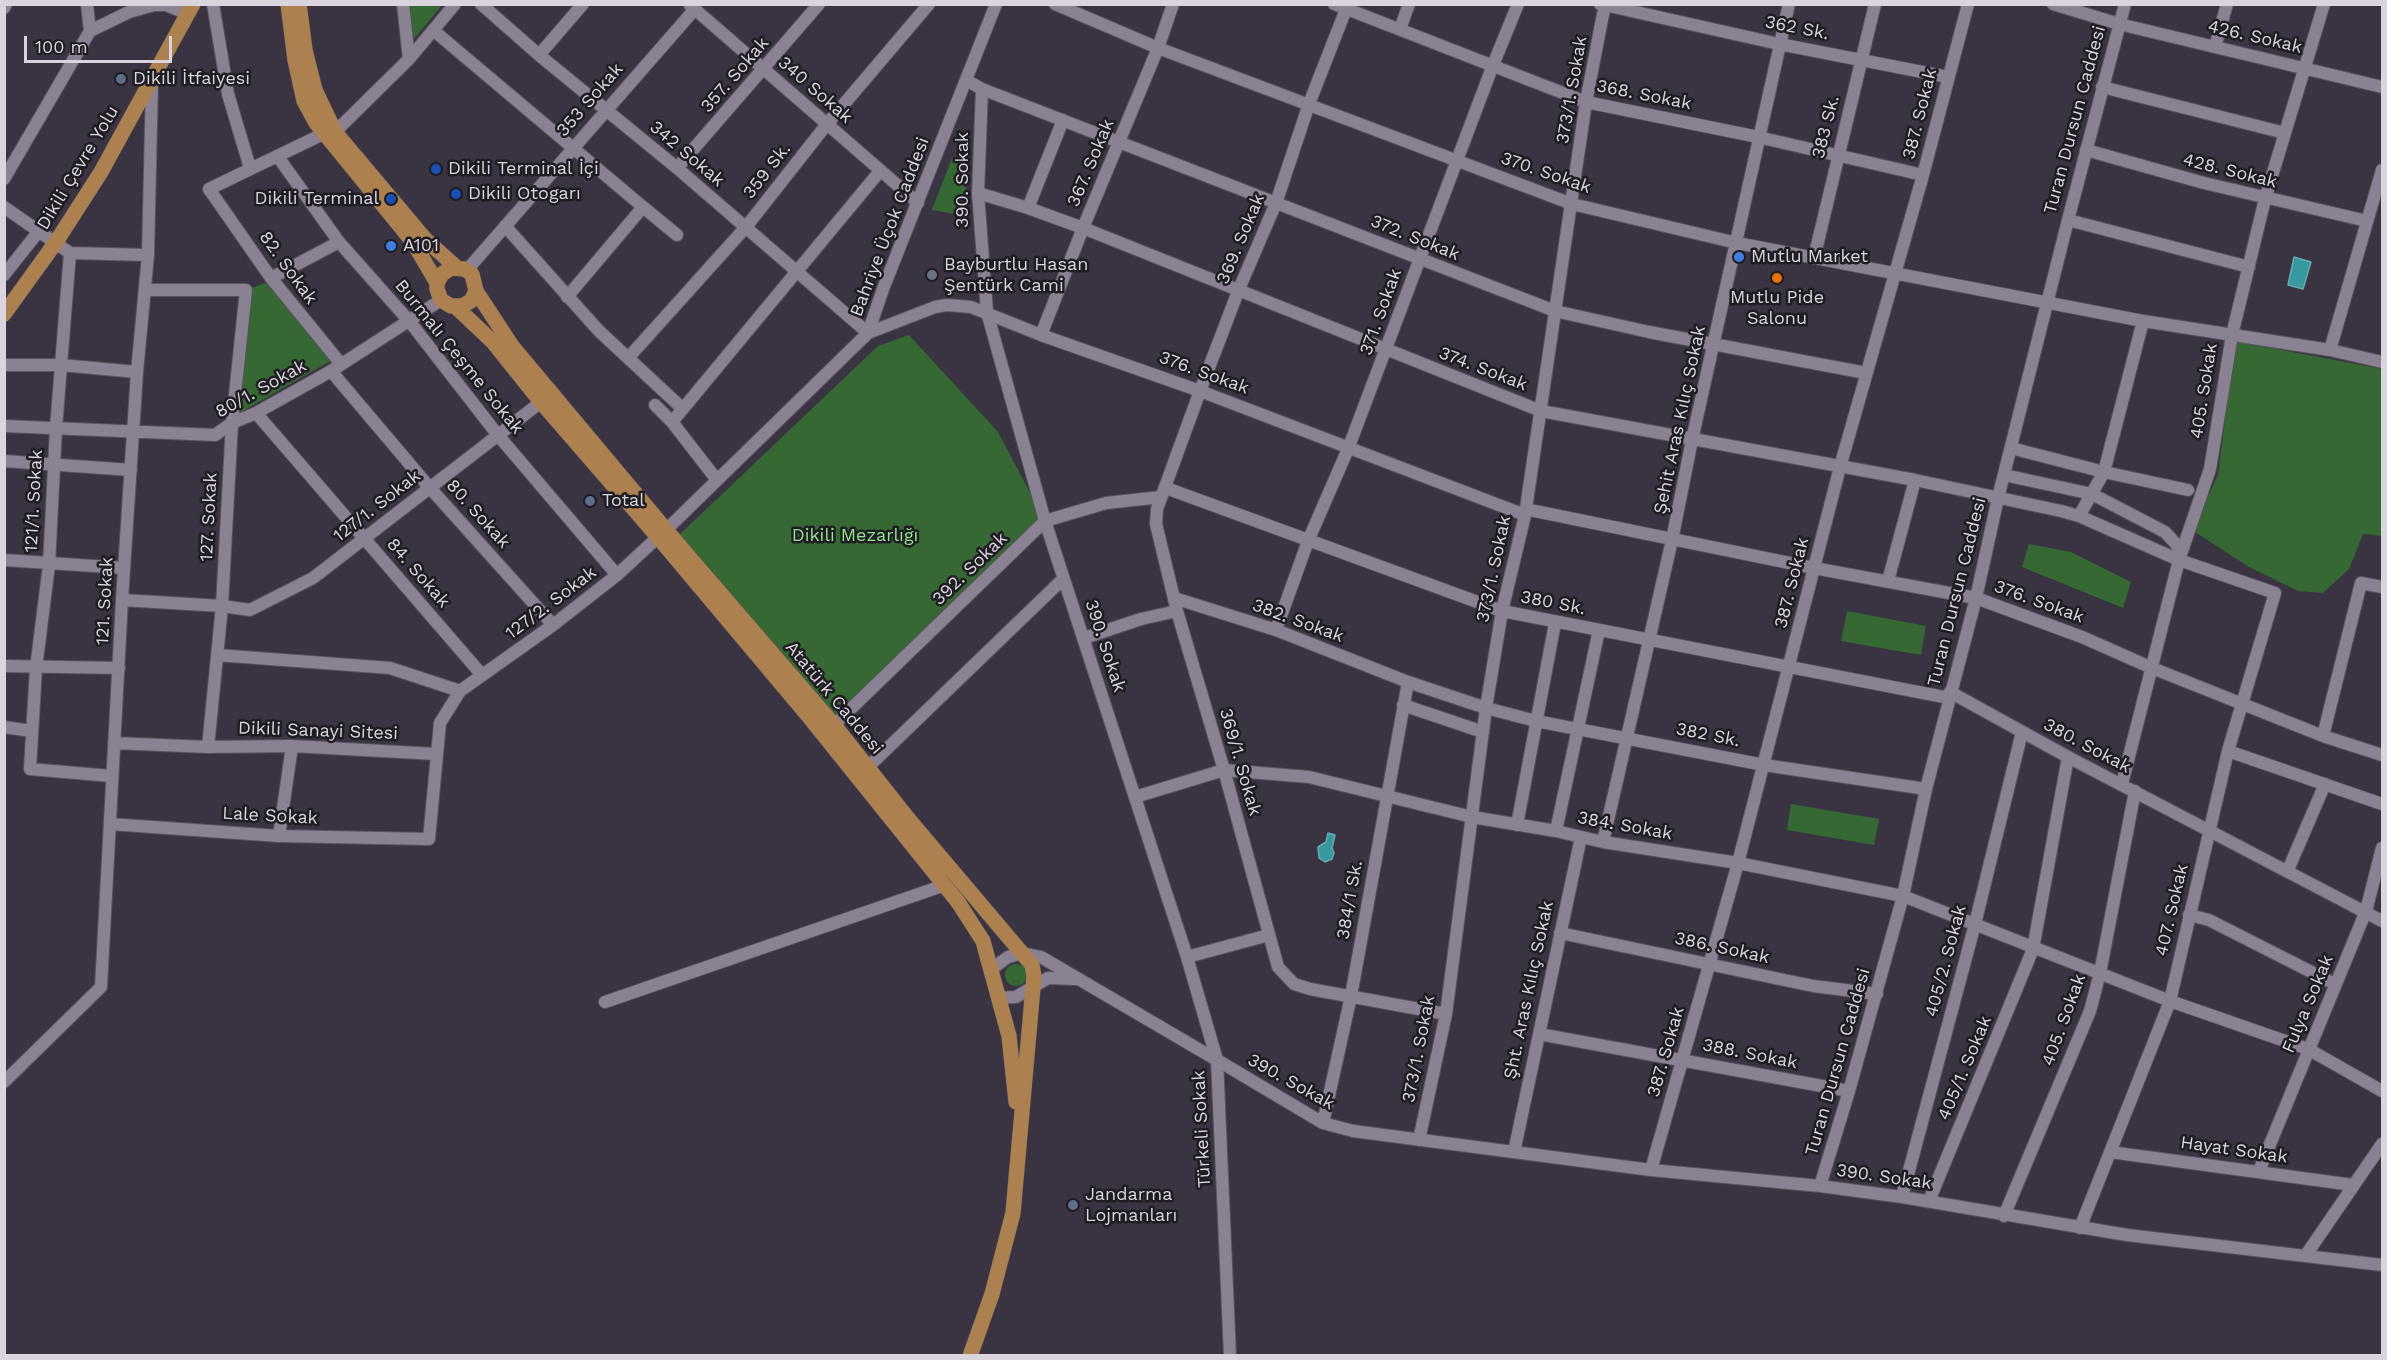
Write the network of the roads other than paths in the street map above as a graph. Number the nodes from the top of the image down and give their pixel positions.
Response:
1 (87, 4) edge
2 (213, 4) edge
3 (288, 4) edge
4 (299, 4) edge
5 (403, 4) edge
6 (455, 4) edge
7 (481, 4) edge
8 (583, 4) edge
9 (819, 4) edge
10 (929, 4) edge
11 (996, 4) edge
12 (1055, 4) edge
13 (1173, 4) edge
14 (1409, 4) edge
15 (1518, 4) edge
16 (1789, 4) edge
17 (1875, 4) edge
18 (1968, 4) edge
19 (2053, 4) edge
20 (2124, 4) edge
21 (2227, 4) edge
22 (2324, 4) edge
23 (1603, 5) edge
24 (1343, 6) edge
25 (692, 7) edge
26 (190, 9) edge
27 (2119, 24) junction
28 (1400, 29) junction
29 (433, 30) junction
30 (90, 31) junction
31 (1779, 44) junction
32 (2215, 47) junction
33 (1158, 48) junction
34 (539, 55) junction
35 (410, 59) junction
36 (1862, 59) junction
37 (1493, 65) junction
38 (2305, 67) junction
39 (763, 70) junction
40 (1948, 77) junction
41 (966, 80) junction
42 (152, 83) junction
43 (2102, 87) junction
44 (2382, 87) edge
45 (982, 89) junction
46 (1586, 102) junction
47 (1310, 104) junction
48 (606, 110) junction
49 (1063, 120) junction
50 (827, 124) junction
51 (329, 133) junction
52 (2285, 133) junction
53 (1758, 137) junction
54 (1119, 142) junction
55 (574, 146) junction
56 (2086, 150) junction
57 (1837, 156) junction
58 (278, 157) junction
59 (1457, 161) junction
60 (250, 168) junction
61 (677, 168) junction
62 (2382, 170) edge
63 (880, 171) junction
64 (1923, 175) junction
65 (4, 179) edge
66 (978, 193) junction
67 (2265, 199) junction
68 (918, 203) junction
69 (1276, 203) junction
70 (1572, 204) junction
71 (4, 207) edge
72 (643, 207) junction
73 (1028, 208) junction
74 (2067, 220) junction
75 (2367, 221) junction
76 (505, 226) junction
77 (746, 227) junction
78 (1083, 228) junction
79 (39, 231) junction
80 (677, 235) dead end
81 (56, 242) junction
82 (339, 242) junction
83 (1737, 243) junction
84 (70, 253) junction
85 (148, 255) junction
86 (1814, 258) junction
87 (1419, 259) junction
88 (2249, 267) junction
89 (462, 269) junction
90 (797, 272) junction
91 (1895, 272) junction
92 (4, 275) edge
93 (272, 278) junction
94 (437, 283) junction
95 (1239, 289) junction
96 (145, 290) junction
97 (476, 291) junction
98 (567, 297) junction
99 (441, 300) junction
100 (2047, 302) junction
101 (456, 307) junction
102 (1555, 311) junction
103 (987, 312) junction
104 (4, 315) edge
105 (2143, 321) junction
106 (411, 322) junction
107 (868, 333) junction
108 (1041, 334) junction
109 (2232, 335) junction
110 (1715, 342) junction
111 (2330, 350) junction
112 (1386, 351) junction
113 (629, 357) junction
114 (2382, 363) edge
115 (4, 365) edge
116 (62, 365) junction
117 (336, 368) junction
118 (137, 372) junction
119 (1866, 373) junction
120 (1200, 391) junction
121 (541, 402) junction
122 (655, 405) dead end
123 (683, 409) junction
124 (1540, 411) junction
125 (256, 413) junction
126 (672, 422) junction
127 (232, 423) junction
128 (4, 426) edge
129 (56, 428) junction
130 (134, 432) junction
131 (497, 434) junction
132 (1692, 440) junction
133 (2011, 448) junction
134 (1348, 449) junction
135 (4, 461) edge
136 (55, 464) junction
137 (1840, 467) junction
138 (131, 470) junction
139 (2104, 472) junction
140 (2004, 476) junction
141 (717, 480) junction
142 (1915, 480) junction
143 (430, 488) junction
144 (2188, 490) dead end
145 (1164, 493) junction
146 (2092, 494) junction
147 (1998, 498) junction
148 (1525, 512) junction
149 (2079, 516) junction
150 (1045, 521) junction
151 (662, 534) junction
152 (364, 538) junction
153 (1672, 540) junction
154 (1308, 541) junction
155 (4, 560) edge
156 (2179, 560) junction
157 (49, 565) junction
158 (124, 568) junction
159 (1814, 568) junction
160 (618, 575) junction
161 (1063, 579) junction
162 (1888, 581) junction
163 (2382, 587) edge
164 (2275, 593) joint
165 (1174, 598) junction
166 (1976, 598) junction
167 (122, 600) junction
168 (222, 606) junction
169 (1177, 611) junction
170 (1502, 611) junction
171 (1555, 623) junction
172 (553, 625) junction
173 (1276, 630) junction
174 (1599, 630) junction
175 (1084, 638) junction
176 (1649, 639) junction
177 (217, 656) junction
178 (4, 666) edge
179 (36, 668) junction
180 (119, 668) junction
181 (1790, 668) junction
182 (2152, 668) junction
183 (482, 675) junction
184 (1407, 682) junction
185 (460, 691) junction
186 (1950, 695) junction
187 (2241, 704) junction
188 (1403, 705) junction
189 (1486, 708) junction
190 (1536, 721) junction
191 (834, 725) junction
192 (4, 727) edge
193 (1577, 728) junction
194 (32, 731) junction
195 (1483, 732) junction
196 (2022, 732) junction
197 (2323, 736) junction
198 (1627, 738) junction
199 (114, 743) junction
200 (292, 746) junction
201 (208, 747) junction
202 (2228, 751) junction
203 (436, 754) junction
204 (2382, 756) edge
205 (2068, 757) junction
206 (1764, 765) junction
207 (867, 768) junction
208 (1224, 770) junction
209 (111, 776) junction
210 (2122, 784) junction
211 (2325, 784) junction
212 (1926, 789) junction
213 (2135, 792) junction
214 (1386, 796) junction
215 (1135, 797) junction
216 (2382, 804) edge
217 (1472, 817) junction
218 (110, 824) junction
219 (1517, 825) junction
220 (2209, 829) junction
221 (1556, 831) junction
222 (279, 836) junction
223 (1581, 837) junction
224 (1603, 842) junction
225 (2382, 848) edge
226 (1738, 863) junction
227 (2288, 870) junction
228 (945, 885) junction
229 (1903, 896) junction
230 (2366, 911) junction
231 (2189, 915) junction
232 (2382, 921) edge
233 (1975, 924) junction
234 (1560, 933) junction
235 (1269, 935) junction
236 (2033, 949) junction
237 (1022, 952) junction
238 (1187, 957) junction
239 (1709, 964) junction
240 (990, 970) junction
241 (2100, 973) junction
242 (1079, 980) junction
243 (2335, 984) junction
244 (1033, 988) junction
245 (1877, 994) junction
246 (1351, 996) junction
247 (999, 998) junction
248 (2170, 1001) junction
249 (605, 1002) dead end
250 (1446, 1014) junction
251 (1539, 1034) junction
252 (2308, 1049) junction
253 (1217, 1060) junction
254 (1683, 1060) junction
255 (4, 1082) edge
256 (1849, 1091) junction
257 (2382, 1091) edge
258 (1323, 1123) junction
259 (1419, 1140) junction
260 (2382, 1144) edge
261 (1514, 1152) junction
262 (2110, 1152) junction
263 (1651, 1170) junction
264 (2259, 1171) junction
265 (1016, 1174) junction
266 (2353, 1185) junction
267 (1820, 1186) junction
268 (1902, 1197) junction
269 (1929, 1201) junction
270 (2004, 1216) junction
271 (2080, 1228) junction
272 (2306, 1255) junction
273 (2381, 1264) edge
274 (970, 1356) edge
275 (1230, 1356) edge

1 - 30 street
2 - 60 street
3 - 51 main road, Atatürk Caddesi
4 - 51 main road, Atatürk Caddesi
5 - 35 street
6 - 29 street
7 - 34 street, 342 Sokak
8 - 34 street
9 - 39 street, 357. Sokak
10 - 50 street, 359 Sk.
11 - 41 street, Bahriye Üçok Caddesi
12 - 33 street, 370. Sokak
13 - 33 street, 367. Sokak
14 - 28 street
15 - 37 street, 371. Sokak
16 - 31 street, Şehit Aras Kılıç Sokak
17 - 36 street, 383 Sk.
18 - 40 street, 387. Sokak
19 - 27 street, 426. Sokak
20 - 27 street, Turan Dursun Caddesi
21 - 32 street
22 - 38 street, 405. Sokak
23 - 31 street, 362 Sk.
23 - 46 street, 373/1. Sokak
24 - 28 street, 368. Sokak
24 - 47 street, 369. Sokak
25 - 39 street, 340 Sokak
25 - 48 street, 353 Sokak
26 - 30 street
26 - 42 main road, Dikili Çevre Yolu
27 - 32 street, 426. Sokak
27 - 43 street, Turan Dursun Caddesi
28 - 37 street, 368. Sokak
29 - 35 street
29 - 55 street
30 - 65 street
31 - 36 street, 362 Sk.
31 - 53 street, Şehit Aras Kılıç Sokak
32 - 38 street, 426. Sokak
33 - 47 street, 370. Sokak
33 - 54 street, 367. Sokak
34 - 48 street, 342 Sokak
35 - 51 street
36 - 40 street, 362 Sk.
36 - 57 street, 383 Sk.
37 - 46 street, 368. Sokak
37 - 59 street, 371. Sokak
38 - 44 street, 426. Sokak
38 - 52 street, 405. Sokak
39 - 50 street, 340 Sokak
39 - 61 street, 357. Sokak
40 - 64 street, 387. Sokak
41 - 45 street, 372. Sokak
41 - 68 street, Bahriye Üçok Caddesi
42 - 81 main road, Dikili Çevre Yolu
42 - 85 street, 121. Sokak
43 - 52 street
43 - 56 street, Turan Dursun Caddesi
45 - 49 street, 372. Sokak
45 - 66 street, 390. Sokak
46 - 53 street, 368. Sokak
46 - 70 street, 373/1. Sokak
47 - 59 street, 370. Sokak
47 - 69 street, 369. Sokak
48 - 55 street, 353 Sokak
48 - 61 street, 342 Sokak
49 - 54 street, 372. Sokak
49 - 73 street
50 - 63 street, 340 Sokak
50 - 77 street, 359 Sk.
51 - 58 street
51 - 89 main road, Atatürk Caddesi
51 - 94 main road, Atatürk Caddesi
52 - 67 street, 405. Sokak
53 - 57 street, 368. Sokak
53 - 83 street, Şehit Aras Kılıç Sokak
54 - 69 street, 372. Sokak
54 - 78 street, 367. Sokak
55 - 72 street
55 - 76 street, 353 Sokak
56 - 67 street, 428. Sokak
56 - 74 street, Turan Dursun Caddesi
57 - 64 street, 368. Sokak
57 - 86 street, 383 Sk.
58 - 60 street
58 - 82 street, Burmalı Çeşme Sokak
59 - 70 street, 370. Sokak
59 - 87 street, 371. Sokak
60 - 93 street, 82. Sokak
61 - 77 street, 342 Sokak
62 - 75 street
63 - 68 street, 340 Sokak
63 - 90 street
64 - 91 street, 387. Sokak
66 - 73 street, 374. Sokak
66 - 103 street, 390. Sokak
67 - 75 street, 428. Sokak
67 - 88 street, 405. Sokak
68 - 107 street, Bahriye Üçok Caddesi
69 - 87 street, 372. Sokak
69 - 95 street, 369. Sokak
70 - 83 street, 370. Sokak
70 - 102 street, 373/1. Sokak
71 - 79 street
72 - 80 street
72 - 98 street
73 - 78 street, 374. Sokak
74 - 88 street
74 - 100 street, Turan Dursun Caddesi
75 - 111 street
76 - 89 street, 353 Sokak
76 - 98 street
77 - 90 street, 342 Sokak
77 - 113 street, 359 Sk.
78 - 95 street, 374. Sokak
78 - 108 street, 367. Sokak
79 - 81 street
79 - 92 street
81 - 84 street
81 - 104 main road, Dikili Çevre Yolu
82 - 93 street
82 - 106 street, Burmalı Çeşme Sokak
83 - 86 street, 370. Sokak
83 - 110 street, Şehit Aras Kılıç Sokak
84 - 85 street
84 - 116 street, 121/1. Sokak
85 - 96 street, 121. Sokak
86 - 91 street, 370. Sokak
87 - 102 street, 372. Sokak
87 - 112 street, 371. Sokak
88 - 109 street, 405. Sokak
89 - 94 main road
89 - 97 main road, Atatürk Caddesi
90 - 107 street, 342 Sokak
90 - 123 street
91 - 100 street, 370. Sokak
91 - 119 street, 387. Sokak
93 - 117 street, 82. Sokak
94 - 99 main road, Atatürk Caddesi
95 - 112 street, 374. Sokak
95 - 120 street, 369. Sokak
96 - 118 street, 121. Sokak
96 - 127 street, 127. Sokak
97 - 101 main road
97 - 151 main road, Atatürk Caddesi
98 - 113 street
99 - 101 main road, Atatürk Caddesi
99 - 106 street, 80/1. Sokak
100 - 105 street, 370. Sokak
100 - 133 street, Turan Dursun Caddesi
101 - 121 main road, Atatürk Caddesi
102 - 110 street, 372. Sokak
102 - 124 street, 373/1. Sokak
103 - 107 street, 376. Sokak
103 - 108 street, 376. Sokak
103 - 150 street, 390. Sokak
105 - 109 street, 370. Sokak
105 - 139 street
106 - 117 street, 80/1. Sokak
106 - 131 street, Burmalı Çeşme Sokak
107 - 141 street, Bahriye Üçok Caddesi
108 - 120 street, 376. Sokak
109 - 111 street, 370. Sokak
109 - 156 street, 405. Sokak
110 - 119 street, 372. Sokak
110 - 132 street, Şehit Aras Kılıç Sokak
111 - 114 street, 370. Sokak
112 - 124 street, 374. Sokak
112 - 134 street, 371. Sokak
113 - 123 street
115 - 116 street
116 - 118 street
116 - 129 street, 121/1. Sokak
117 - 125 street, 80/1. Sokak
117 - 143 street, 80. Sokak
118 - 130 street, 121. Sokak
119 - 137 street, 387. Sokak
120 - 134 street, 376. Sokak
120 - 145 street, 369. Sokak
121 - 131 street, 127/1. Sokak
121 - 151 main road, Atatürk Caddesi
122 - 126 street
123 - 126 street
124 - 132 street, 374. Sokak
124 - 148 street, 373/1. Sokak
125 - 127 street, 80/1. Sokak
125 - 152 street, 84. Sokak
126 - 141 street
127 - 130 street, 80/1. Sokak
127 - 168 street, 127. Sokak
128 - 129 street, 80/1. Sokak
129 - 130 street, 80/1. Sokak
129 - 136 street, 121/1. Sokak
130 - 138 street, 121. Sokak
131 - 143 street, 127/1. Sokak
131 - 160 street, Burmalı Çeşme Sokak
132 - 137 street, 374. Sokak
132 - 153 street, Şehit Aras Kılıç Sokak
133 - 139 street
133 - 140 street, Turan Dursun Caddesi
134 - 148 street, 376. Sokak
134 - 154 street, 371. Sokak
135 - 136 street
136 - 138 street
136 - 157 street, 121/1. Sokak
137 - 142 street, 374. Sokak
137 - 159 street, 387. Sokak
138 - 158 street, 121. Sokak
139 - 144 street
139 - 146 street
140 - 146 street
140 - 147 street, Turan Dursun Caddesi
141 - 151 street, Bahriye Üçok Caddesi
142 - 147 street, 374. Sokak
142 - 162 street
143 - 152 street, 127/1. Sokak
143 - 172 street, 80. Sokak
145 - 150 street, 392. Sokak
145 - 154 street, 380 Sk.
145 - 165 street, 369/1. Sokak
146 - 149 street
146 - 156 street
147 - 149 street, 374. Sokak
147 - 166 street, Turan Dursun Caddesi
148 - 153 street, 376. Sokak
148 - 170 street, 373/1. Sokak
149 - 156 street, 374. Sokak
150 - 161 street, 390. Sokak
150 - 191 street, 392. Sokak
151 - 160 street, 127/2. Sokak
151 - 191 main road, Atatürk Caddesi
151 - 228 main road, Atatürk Caddesi
152 - 168 street, 127/1. Sokak
152 - 183 street, 84. Sokak
153 - 159 street, 376. Sokak
153 - 176 street, Şehit Aras Kılıç Sokak
154 - 170 street, 380 Sk.
154 - 173 street, 371. Sokak
155 - 157 street
156 - 164 street, 374. Sokak
156 - 182 street, 405. Sokak
157 - 158 street
157 - 179 street, 121/1. Sokak
158 - 167 street, 121. Sokak
159 - 162 street, 376. Sokak
159 - 181 street, 387. Sokak
160 - 172 street, 127/2. Sokak
161 - 175 street, 390. Sokak
161 - 207 street
162 - 166 street, 376. Sokak
163 - 197 street
164 - 187 street, 407. Sokak
165 - 169 street, 369/1. Sokak
165 - 173 street, 382. Sokak
166 - 182 street, 376. Sokak
166 - 186 street, Turan Dursun Caddesi
167 - 168 street, 127/1. Sokak
167 - 180 street, 121. Sokak
168 - 177 street, 127. Sokak
169 - 175 street
169 - 208 street, 369/1. Sokak
170 - 171 street, 380 Sk.
170 - 189 street, 373/1. Sokak
171 - 174 street, 380 Sk.
171 - 190 street
172 - 183 street, 127/2. Sokak
173 - 184 street, 382. Sokak
174 - 176 street, 380 Sk.
174 - 193 street
175 - 215 street, 390. Sokak
176 - 181 street, 380 Sk.
176 - 198 street, Şehit Aras Kılıç Sokak
177 - 185 street
177 - 201 street, 127. Sokak
178 - 179 street
179 - 180 street
179 - 194 street, 121/1. Sokak
180 - 199 street, 121. Sokak
181 - 186 street, 380 Sk.
181 - 206 street, 387. Sokak
182 - 187 street, 376. Sokak
182 - 210 street, 405. Sokak
183 - 185 street, 127/2. Sokak
184 - 188 street, 384/1 Sk.
184 - 189 street, 382. Sokak
185 - 203 street, 127/2. Sokak
186 - 196 street, 380. Sokak
186 - 212 street, Turan Dursun Caddesi
187 - 197 street, 376. Sokak
187 - 202 street, 407. Sokak
188 - 195 street
188 - 214 street, 384/1 Sk.
189 - 190 street, 382 Sk.
189 - 195 street, 373/1. Sokak
190 - 193 street, 382 Sk.
190 - 219 street
191 - 207 main road, Atatürk Caddesi
192 - 194 street
193 - 198 street, 382 Sk.
193 - 221 street
194 - 209 street, 121/1. Sokak
195 - 217 street, 373/1. Sokak
196 - 205 street, 380. Sokak
196 - 233 street, 405/2. Sokak
197 - 204 street, 376. Sokak
198 - 206 street, 382 Sk.
198 - 224 street, Şehit Aras Kılıç Sokak
199 - 201 street, Dikili Sanayi Sitesi
199 - 209 street, 121. Sokak
200 - 201 street, Dikili Sanayi Sitesi
200 - 203 street, Dikili Sanayi Sitesi
200 - 222 street
202 - 211 street
202 - 220 street, 407. Sokak
203 - 222 street, Lale Sokak
205 - 210 street, 380. Sokak
205 - 236 street, 405/1. Sokak
206 - 212 street, 382 Sk.
206 - 226 street, 387. Sokak
207 - 237 main road, Atatürk Caddesi
208 - 214 street, 384. Sokak
208 - 215 street, 384. Sokak
208 - 235 street, 369/1. Sokak
209 - 218 street, 121. Sokak
210 - 213 street, 380. Sokak
211 - 216 street
211 - 227 street
212 - 229 street, Turan Dursun Caddesi
213 - 220 street, 380. Sokak
213 - 241 street, 405. Sokak
214 - 217 street, 384. Sokak
214 - 246 street, 384/1 Sk.
215 - 238 street, 390. Sokak
217 - 219 street, 384. Sokak
217 - 250 street, 373/1. Sokak
218 - 222 street, Lale Sokak
218 - 255 street, 121. Sokak
219 - 221 street, 384. Sokak
220 - 227 street
220 - 231 street, 407. Sokak
221 - 223 street, 384. Sokak
223 - 224 street, 384. Sokak
223 - 234 street, Şht. Aras Kılıç Sokak
224 - 226 street, 384. Sokak
225 - 230 street, Fulya Sokak
226 - 229 street, 384. Sokak
226 - 239 street, 387. Sokak
227 - 230 street
228 - 240 main road, Atatürk Caddesi
228 - 249 street
229 - 233 street, 384. Sokak
229 - 245 street, Turan Dursun Caddesi
230 - 232 street
230 - 243 street, Fulya Sokak
231 - 243 street
231 - 248 street, 407. Sokak
233 - 236 street, 384. Sokak
233 - 268 street, 405/2. Sokak
234 - 239 street, 386. Sokak
234 - 251 street, Şht. Aras Kılıç Sokak
235 - 238 street
235 - 246 street, 369/1. Sokak
236 - 241 street, 384. Sokak
236 - 269 street, 405/1. Sokak
237 - 240 street
237 - 242 street, Türkeli Sokak
237 - 244 main road, Atatürk Caddesi
238 - 253 street, 390. Sokak
239 - 245 street, 386. Sokak
239 - 254 street, 387. Sokak
240 - 247 main road, Atatürk Caddesi
241 - 248 street, 384. Sokak
241 - 270 street, 405. Sokak
242 - 244 street, Türkeli Sokak
242 - 253 street, Türkeli Sokak
243 - 252 street, Fulya Sokak
244 - 247 street, Türkeli Sokak
244 - 265 main road, Atatürk Caddesi
245 - 256 street, Turan Dursun Caddesi
246 - 250 street, 369/1. Sokak
246 - 258 street, 384/1 Sk.
247 - 265 main road, Atatürk Caddesi
248 - 252 street, 384. Sokak
248 - 262 street, 407. Sokak
250 - 259 street, 373/1. Sokak
251 - 254 street, 388. Sokak
251 - 261 street, Şht. Aras Kılıç Sokak
252 - 257 street, 384. Sokak
252 - 264 street, Fulya Sokak
253 - 258 street, 390. Sokak
253 - 275 street, Türkeli Sokak
254 - 256 street, 388. Sokak
254 - 263 street, 387. Sokak
256 - 267 street, Turan Dursun Caddesi
258 - 259 street, 390. Sokak
259 - 261 street, 390. Sokak
260 - 266 street
261 - 263 street, 390. Sokak
262 - 264 street, Hayat Sokak
262 - 271 street, 407. Sokak
263 - 267 street, 390. Sokak
264 - 266 street, Hayat Sokak
265 - 274 main road, Atatürk Caddesi
266 - 272 street
267 - 268 street, 390. Sokak
268 - 269 street, 390. Sokak
269 - 270 street, 390. Sokak
270 - 271 street, 390. Sokak
271 - 272 street, 390. Sokak
272 - 273 street, 390. Sokak

